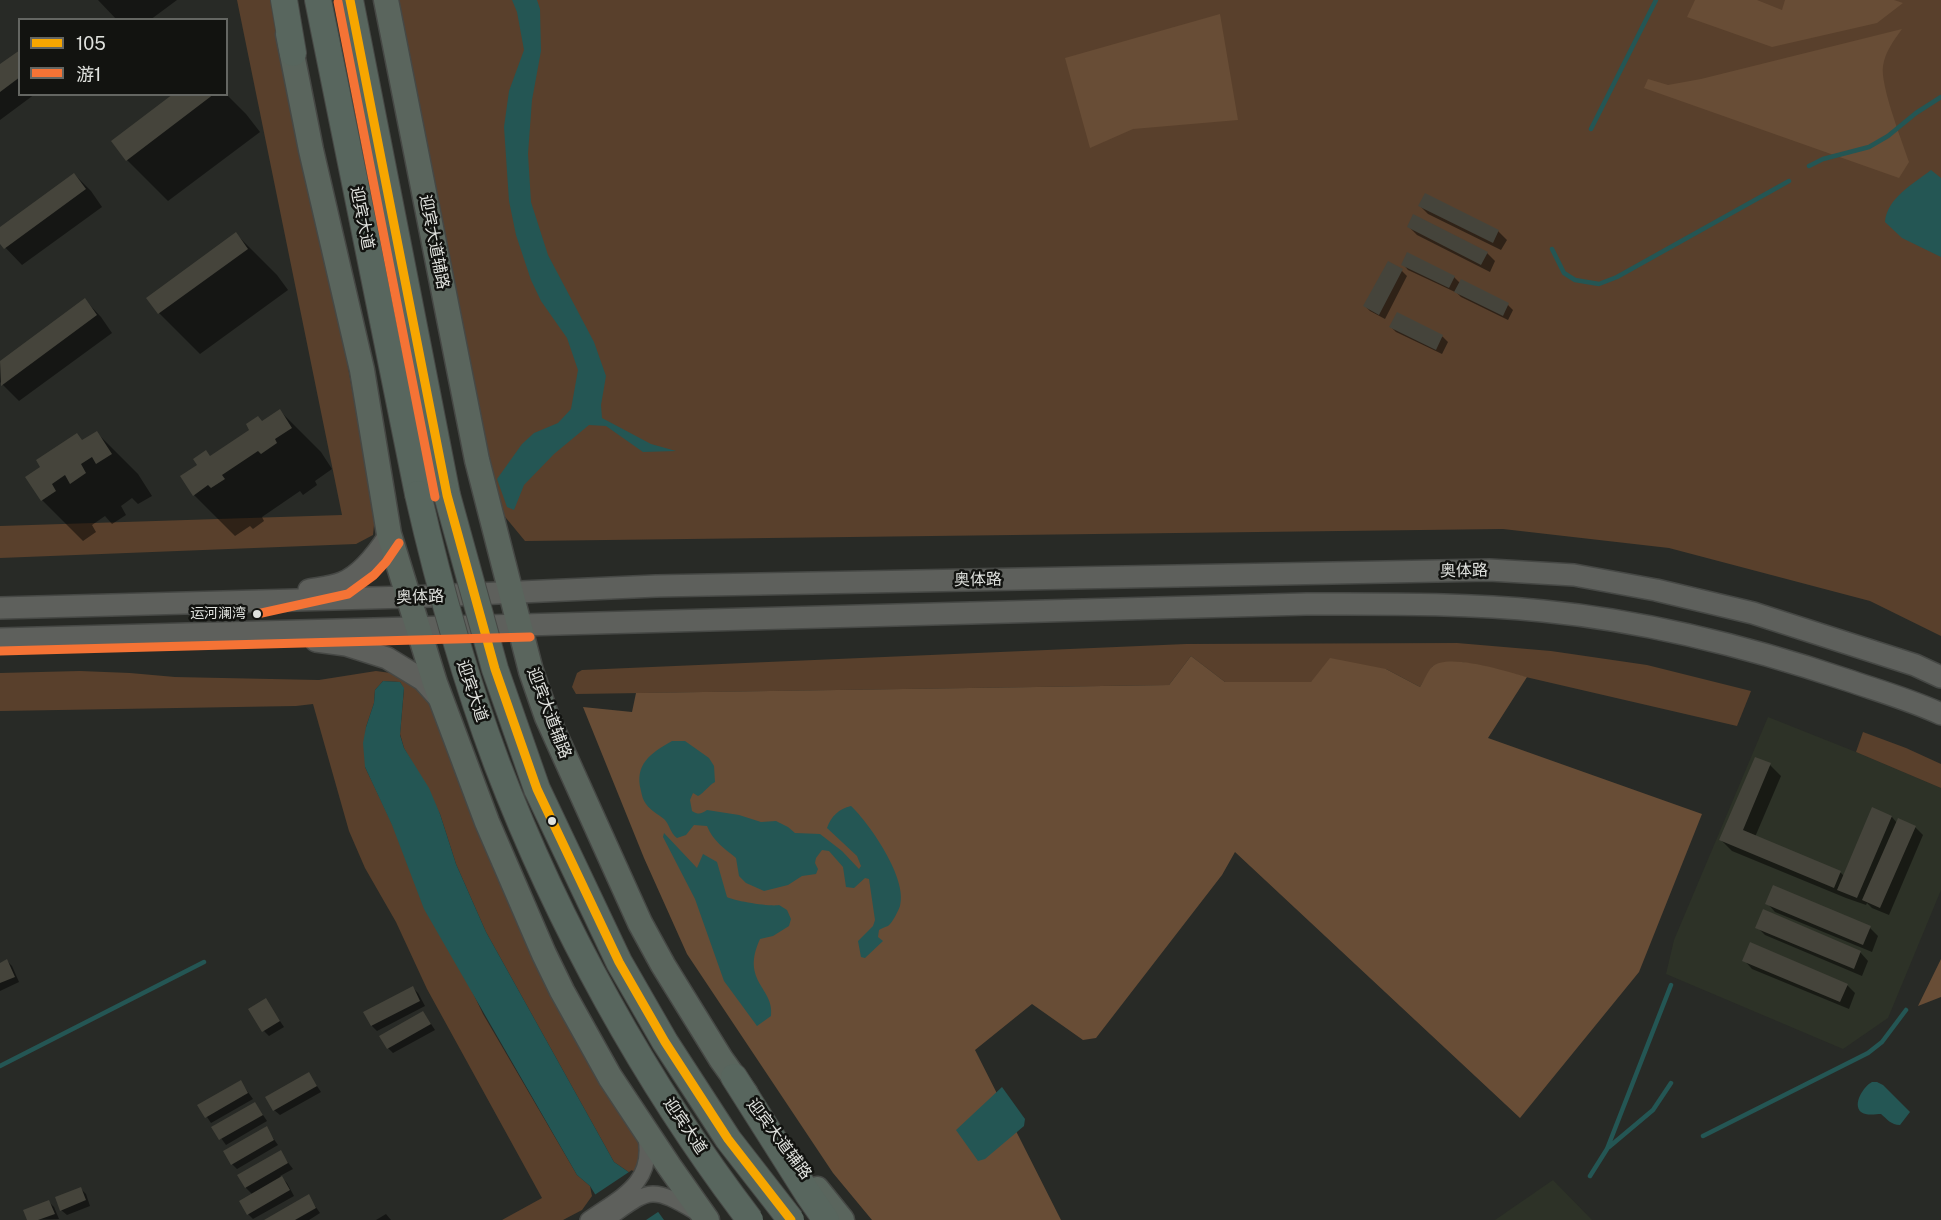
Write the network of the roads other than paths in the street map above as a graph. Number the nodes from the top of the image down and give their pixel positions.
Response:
1 (282, 0) edge
2 (318, 0) edge
3 (350, 0) edge
4 (386, 0) edge
5 (293, 53) joint
6 (389, 536) junction
7 (512, 594) junction
8 (408, 597) junction
9 (254, 602) junction
10 (0, 608) edge
11 (519, 625) junction
12 (418, 627) junction
13 (256, 632) junction
14 (0, 639) edge
15 (1941, 677) edge
16 (442, 702) junction
17 (1941, 714) edge
18 (734, 1077) junction
19 (645, 1129) junction
20 (705, 1218) edge
21 (588, 1220) edge
22 (606, 1220) edge
23 (750, 1220) edge
24 (791, 1220) edge
25 (826, 1220) edge
26 (842, 1220) edge

1 - 5 highway
2 - 23 highway, 迎宾大道, bridge
3 - 24 highway, 迎宾大道, bridge
4 - 7 main road, 迎宾大道辅路
5 - 6 main road
6 - 8 main road
6 - 9 main road
7 - 8 main road, 奥体路
7 - 11 main road, 迎宾大道辅路
7 - 15 main road, 奥体路
8 - 9 main road, 奥体路
8 - 12 main road
9 - 10 main road, 奥体路
11 - 12 main road, 奥体路
11 - 17 main road, 奥体路
11 - 18 main road, 迎宾大道辅路
12 - 13 main road, 奥体路
12 - 16 main road
13 - 14 main road, 奥体路
13 - 16 main road
16 - 19 main road
18 - 25 highway
18 - 26 main road, 迎宾大道辅路
19 - 20 main road
19 - 21 street
20 - 22 street

